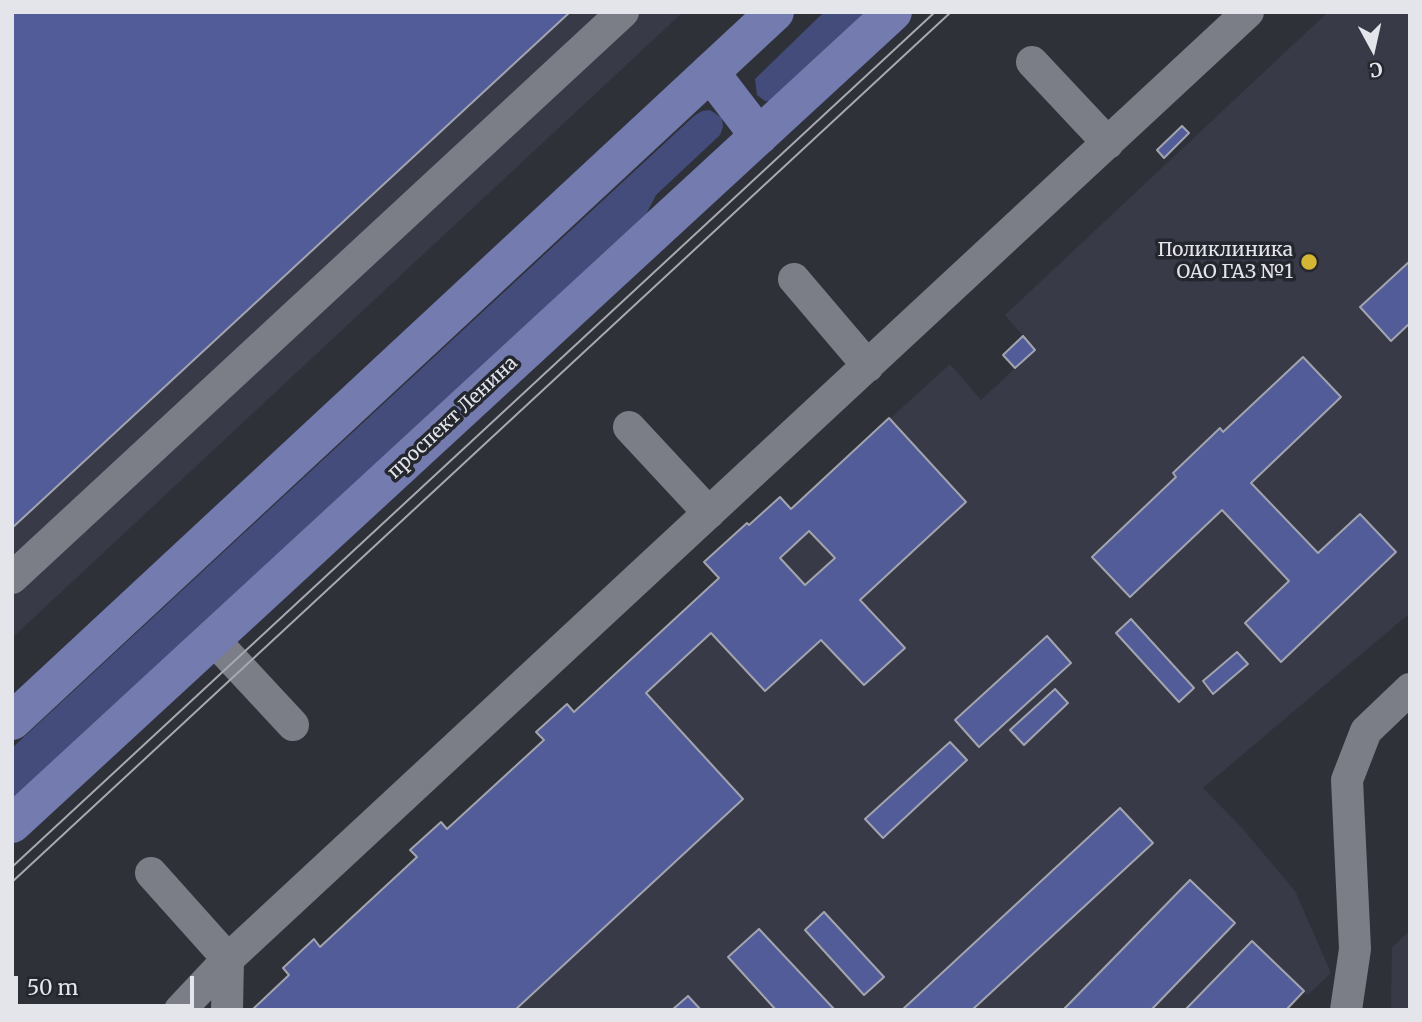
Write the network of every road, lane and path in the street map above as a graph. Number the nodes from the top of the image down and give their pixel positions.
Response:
1 (623, 12) edge
2 (775, 12) edge
3 (893, 12) edge
4 (1248, 12) edge
5 (1032, 62) dead end
6 (710, 72) junction
7 (759, 136) junction
8 (1108, 143) junction
9 (794, 279) dead end
10 (868, 366) junction
11 (628, 427) dead end
12 (709, 513) junction
13 (12, 579) edge
14 (213, 639) junction
15 (1410, 689) edge
16 (12, 721) edge
17 (293, 726) dead end
18 (12, 824) edge
19 (152, 873) dead end
20 (228, 959) junction
21 (180, 1010) edge
22 (227, 1010) edge
23 (1346, 1010) edge

1 - 13 lane
2 - 6 main road
3 - 7 main road, проспект Ленина
4 - 8 lane
5 - 8 lane
6 - 7 main road
6 - 16 main road
7 - 14 main road, проспект Ленина
8 - 10 lane
9 - 10 lane
10 - 12 lane
11 - 12 lane
12 - 20 lane
14 - 17 lane
14 - 18 main road, проспект Ленина
15 - 23 lane
19 - 20 lane
20 - 21 lane
20 - 22 lane

